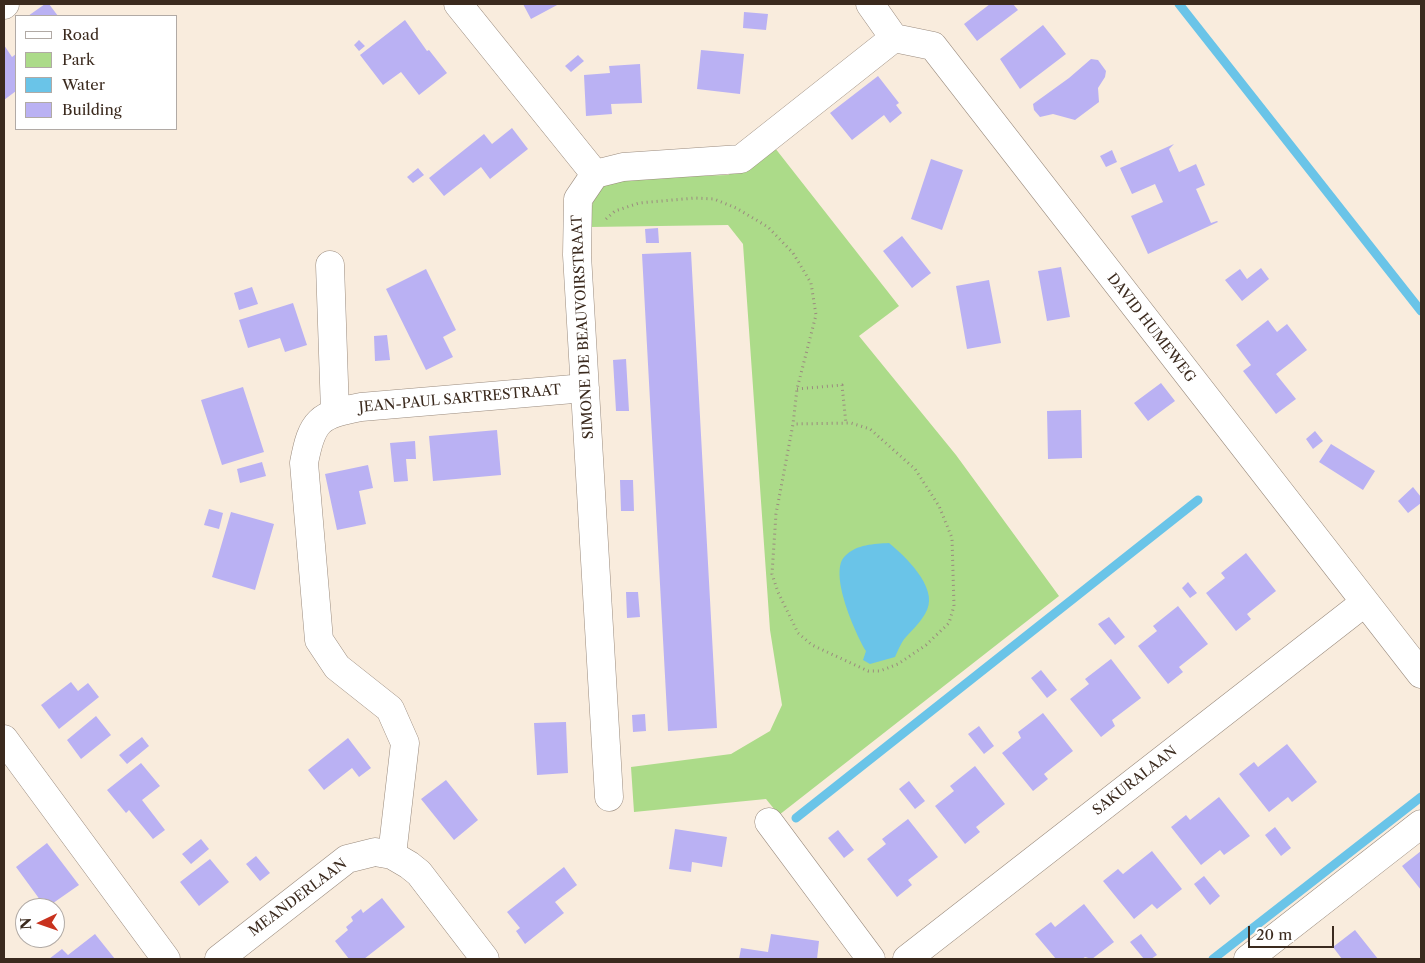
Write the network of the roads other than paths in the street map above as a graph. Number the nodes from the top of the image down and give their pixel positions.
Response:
1 (458, 4) edge
2 (870, 4) edge
3 (894, 38) junction
4 (595, 174) junction
5 (330, 265) dead end
6 (585, 388) junction
7 (335, 412) junction
8 (1364, 603) junction
9 (1421, 674) edge
10 (4, 739) edge
11 (609, 797) dead end
12 (768, 822) dead end
13 (1421, 824) edge
14 (392, 855) junction
15 (166, 959) edge
16 (219, 959) edge
17 (485, 959) edge
18 (872, 959) edge
19 (907, 959) edge
20 (1248, 959) edge

1 - 4 street
2 - 3 street
3 - 4 street
3 - 8 street, DAVID HUMEWEG
4 - 6 street, SIMONE DE BEAUVOIRSTRAAT
5 - 7 street
6 - 7 street, JEAN-PAUL SARTRESTRAAT
6 - 11 street, SIMONE DE BEAUVOIRSTRAAT
7 - 14 street, JEAN-PAUL SARTRESTRAAT
8 - 9 street, DAVID HUMEWEG
8 - 19 street, SAKURALAAN
10 - 15 street
12 - 18 street
13 - 20 street
14 - 16 street, MEANDERLAAN
14 - 17 street, MEANDERLAAN

